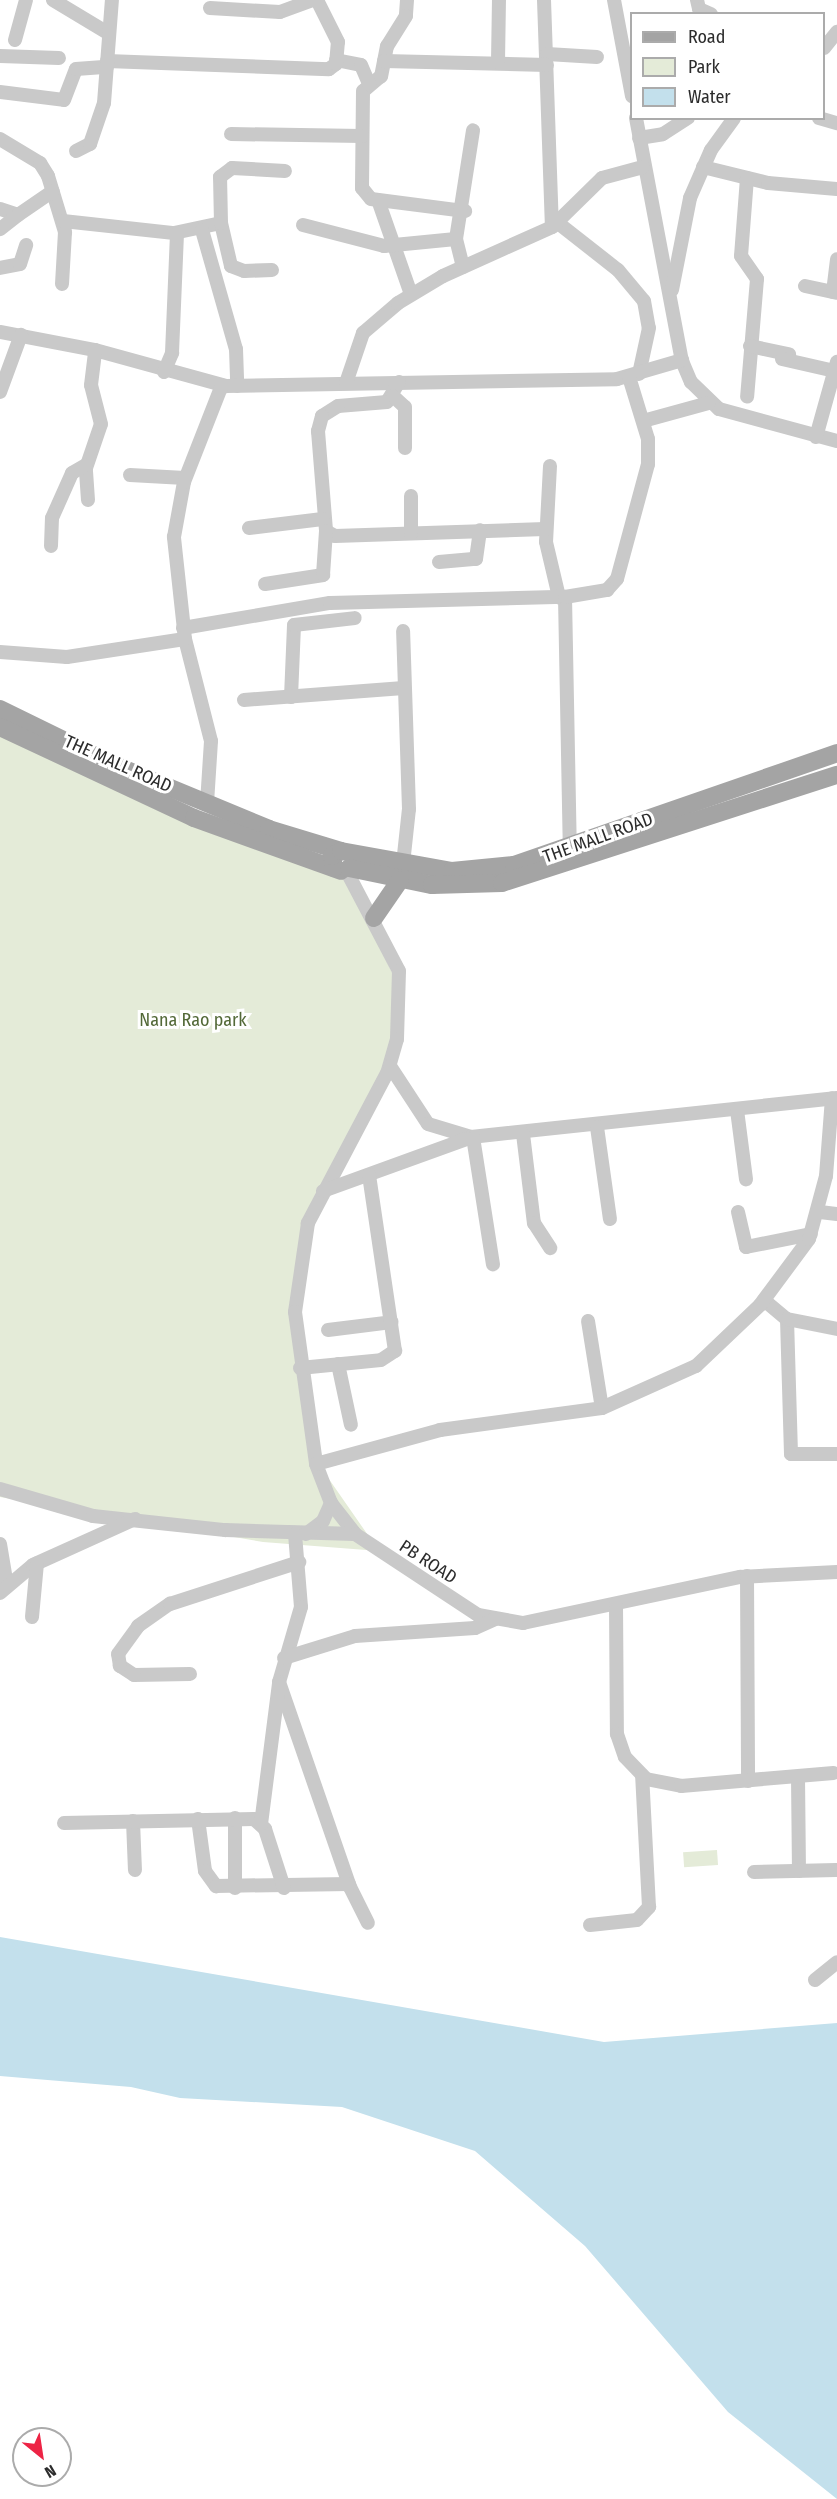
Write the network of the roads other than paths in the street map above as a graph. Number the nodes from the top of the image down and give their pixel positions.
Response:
1 (26, 0) edge
2 (53, 0) edge
3 (112, 0) edge
4 (315, 0) edge
5 (406, 0) edge
6 (499, 0) edge
7 (544, 0) edge
8 (614, 0) edge
9 (697, 0) edge
10 (210, 8) dead end
11 (706, 12) edge
12 (837, 32) edge
13 (108, 33) junction
14 (15, 40) dead end
15 (825, 48) edge
16 (628, 52) edge
17 (0, 56) edge
18 (597, 57) dead end
19 (59, 58) dead end
20 (336, 60) junction
21 (547, 60) junction
22 (384, 61) junction
23 (498, 62) junction
24 (107, 64) junction
25 (630, 74) edge
26 (369, 84) junction
27 (0, 92) edge
28 (636, 120) edge
29 (685, 120) edge
30 (733, 120) edge
31 (473, 130) dead end
32 (231, 134) dead end
33 (362, 136) junction
34 (639, 138) junction
35 (0, 139) edge
36 (76, 151) dead end
37 (643, 167) junction
38 (703, 167) junction
39 (285, 171) dead end
40 (747, 178) junction
41 (837, 189) edge
42 (53, 191) junction
43 (378, 200) junction
44 (0, 209) edge
45 (465, 211) junction
46 (18, 215) junction
47 (63, 220) junction
48 (221, 223) junction
49 (303, 225) dead end
50 (555, 225) junction
51 (0, 229) edge
52 (202, 230) junction
53 (177, 233) junction
54 (456, 239) junction
55 (26, 245) dead end
56 (394, 246) junction
57 (837, 260) edge
58 (464, 267) junction
59 (0, 268) edge
60 (272, 270) dead end
61 (62, 284) dead end
62 (805, 286) dead end
63 (672, 292) junction
64 (835, 292) edge
65 (411, 294) junction
66 (0, 332) edge
67 (21, 335) junction
68 (750, 346) junction
69 (95, 350) junction
70 (682, 360) junction
71 (836, 367) edge
72 (164, 372) junction
73 (634, 376) junction
74 (346, 382) junction
75 (399, 382) junction
76 (222, 385) junction
77 (237, 386) junction
78 (0, 392) edge
79 (393, 396) junction
80 (747, 397) dead end
81 (710, 403) junction
82 (643, 421) junction
83 (816, 437) junction
84 (837, 441) edge
85 (405, 448) dead end
86 (86, 465) junction
87 (550, 466) dead end
88 (130, 475) dead end
89 (185, 478) junction
90 (411, 496) dead end
91 (88, 500) dead end
92 (324, 525) junction
93 (249, 528) dead end
94 (545, 528) junction
95 (480, 530) junction
96 (411, 533) junction
97 (51, 546) dead end
98 (439, 562) dead end
99 (265, 584) dead end
100 (562, 597) junction
101 (355, 618) dead end
102 (403, 631) dead end
103 (184, 634) junction
104 (3, 653) edge
105 (0, 667) edge
106 (404, 688) junction
107 (291, 697) junction
108 (244, 700) dead end
109 (0, 709) edge
110 (0, 728) edge
111 (837, 754) edge
112 (837, 775) edge
113 (207, 803) junction
114 (570, 856) junction
115 (344, 862) junction
116 (402, 872) junction
117 (374, 918) junction
118 (390, 1066) junction
119 (835, 1098) edge
120 (737, 1110) junction
121 (597, 1127) junction
122 (523, 1134) junction
123 (472, 1137) junction
124 (369, 1175) junction
125 (746, 1179) dead end
126 (323, 1191) junction
127 (738, 1212) dead end
128 (820, 1212) junction
129 (837, 1214) edge
130 (610, 1219) dead end
131 (811, 1234) junction
132 (550, 1248) dead end
133 (493, 1264) dead end
134 (764, 1300) junction
135 (787, 1319) junction
136 (588, 1321) dead end
137 (392, 1322) junction
138 (837, 1329) edge
139 (328, 1330) dead end
140 (338, 1364) junction
141 (300, 1368) junction
142 (602, 1408) junction
143 (351, 1425) dead end
144 (837, 1455) edge
145 (316, 1464) junction
146 (0, 1489) edge
147 (331, 1503) junction
148 (136, 1518) junction
149 (300, 1534) junction
150 (355, 1534) junction
151 (0, 1544) edge
152 (299, 1562) junction
153 (37, 1563) junction
154 (837, 1572) edge
155 (747, 1576) junction
156 (3, 1589) edge
157 (616, 1604) junction
158 (32, 1617) dead end
159 (495, 1619) junction
160 (284, 1658) junction
161 (190, 1674) dead end
162 (279, 1682) junction
163 (833, 1773) dead end
164 (642, 1774) junction
165 (798, 1777) junction
166 (748, 1781) junction
167 (235, 1818) junction
168 (198, 1819) junction
169 (133, 1821) junction
170 (64, 1823) dead end
171 (261, 1824) junction
172 (135, 1870) dead end
173 (836, 1870) edge
174 (799, 1871) junction
175 (754, 1872) dead end
176 (349, 1884) junction
177 (236, 1888) junction
178 (284, 1888) junction
179 (368, 1923) dead end
180 (590, 1925) dead end
181 (837, 1962) edge
182 (815, 1980) dead end

1 - 14 street
2 - 13 street
3 - 13 street
4 - 10 street
4 - 20 street
5 - 22 street
6 - 23 street
7 - 21 street
8 - 16 street
9 - 11 street
12 - 15 street
13 - 24 street
16 - 25 street
17 - 19 street
18 - 21 street
20 - 24 street
20 - 26 street
21 - 23 street
21 - 50 street
22 - 23 street
22 - 26 street
24 - 27 street
24 - 36 street
26 - 33 street
28 - 34 street
29 - 34 street
30 - 38 street
31 - 45 street
32 - 33 street
33 - 43 street
34 - 37 street
35 - 42 street
37 - 50 street
37 - 63 street
38 - 40 street
38 - 63 street
39 - 48 street
40 - 41 street
40 - 68 street
42 - 46 street
42 - 47 street
43 - 45 street
43 - 56 street
44 - 46 street
45 - 54 street
46 - 51 street
47 - 53 street
47 - 61 street
48 - 52 street
48 - 60 street
49 - 56 street
50 - 58 street
50 - 73 street
52 - 53 street
52 - 77 street
53 - 72 street
54 - 56 street
54 - 58 street
55 - 59 street
56 - 65 street
57 - 64 street
58 - 65 street
62 - 64 street
63 - 70 street
65 - 74 street
66 - 67 street
67 - 69 street
67 - 78 street
68 - 71 street
68 - 80 street
69 - 72 street
69 - 86 street
70 - 73 street
70 - 81 street
71 - 83 street
72 - 76 street
73 - 75 street
73 - 82 street
74 - 75 street
74 - 77 street
75 - 79 street
76 - 77 street
76 - 89 street
79 - 85 street
79 - 92 street
81 - 82 street
81 - 83 street
82 - 100 street
83 - 84 street
86 - 91 street
86 - 97 street
87 - 94 street
88 - 89 street
89 - 103 street
90 - 96 street
92 - 93 street
92 - 96 street
92 - 99 street
94 - 95 street
94 - 100 street
95 - 96 street
95 - 98 street
100 - 103 street
100 - 114 street
101 - 107 street
102 - 106 street
103 - 104 street
103 - 113 street
104 - 105 street
106 - 107 street
106 - 116 street
107 - 108 street
109 - 113 main road, THE MALL ROAD
110 - 115 main road, THE MALL ROAD
111 - 114 main road, THE MALL ROAD
112 - 114 main road, THE MALL ROAD
113 - 115 main road, THE MALL ROAD
114 - 116 main road, THE MALL ROAD
115 - 116 main road, THE MALL ROAD
115 - 117 street
116 - 117 main road
117 - 118 street
118 - 123 street
118 - 126 street, PB ROAD
119 - 120 street
119 - 128 street
120 - 121 street
120 - 125 street
121 - 122 street
121 - 130 street
122 - 123 street
122 - 132 street
123 - 124 street
123 - 133 street
124 - 126 street
124 - 137 street
126 - 141 street, PB ROAD
127 - 131 street
128 - 129 street
128 - 131 street
131 - 134 street
134 - 135 street
134 - 142 street
135 - 138 street
135 - 144 street
136 - 142 street
137 - 139 street
137 - 140 street
140 - 141 street
140 - 143 street
141 - 145 street, PB ROAD
142 - 145 street
145 - 147 street, PB ROAD
146 - 148 street
147 - 149 street
147 - 150 street, PB ROAD
148 - 149 street
148 - 153 street
149 - 150 street
149 - 152 street
150 - 159 street, PB ROAD
151 - 156 street
152 - 160 street
152 - 161 street
153 - 156 street
153 - 158 street
154 - 155 street, PB ROAD
155 - 157 street, PB ROAD
155 - 166 street
157 - 159 street, PB ROAD
157 - 164 street
159 - 160 street
160 - 162 street
162 - 171 street
162 - 176 street
163 - 165 street
164 - 166 street
164 - 180 street
165 - 166 street
165 - 174 street
167 - 168 street
167 - 171 street
167 - 177 street
168 - 169 street
168 - 177 street
169 - 170 street
169 - 172 street
171 - 178 street
173 - 174 street
174 - 175 street
176 - 178 street
176 - 179 street
177 - 178 street
181 - 182 street

